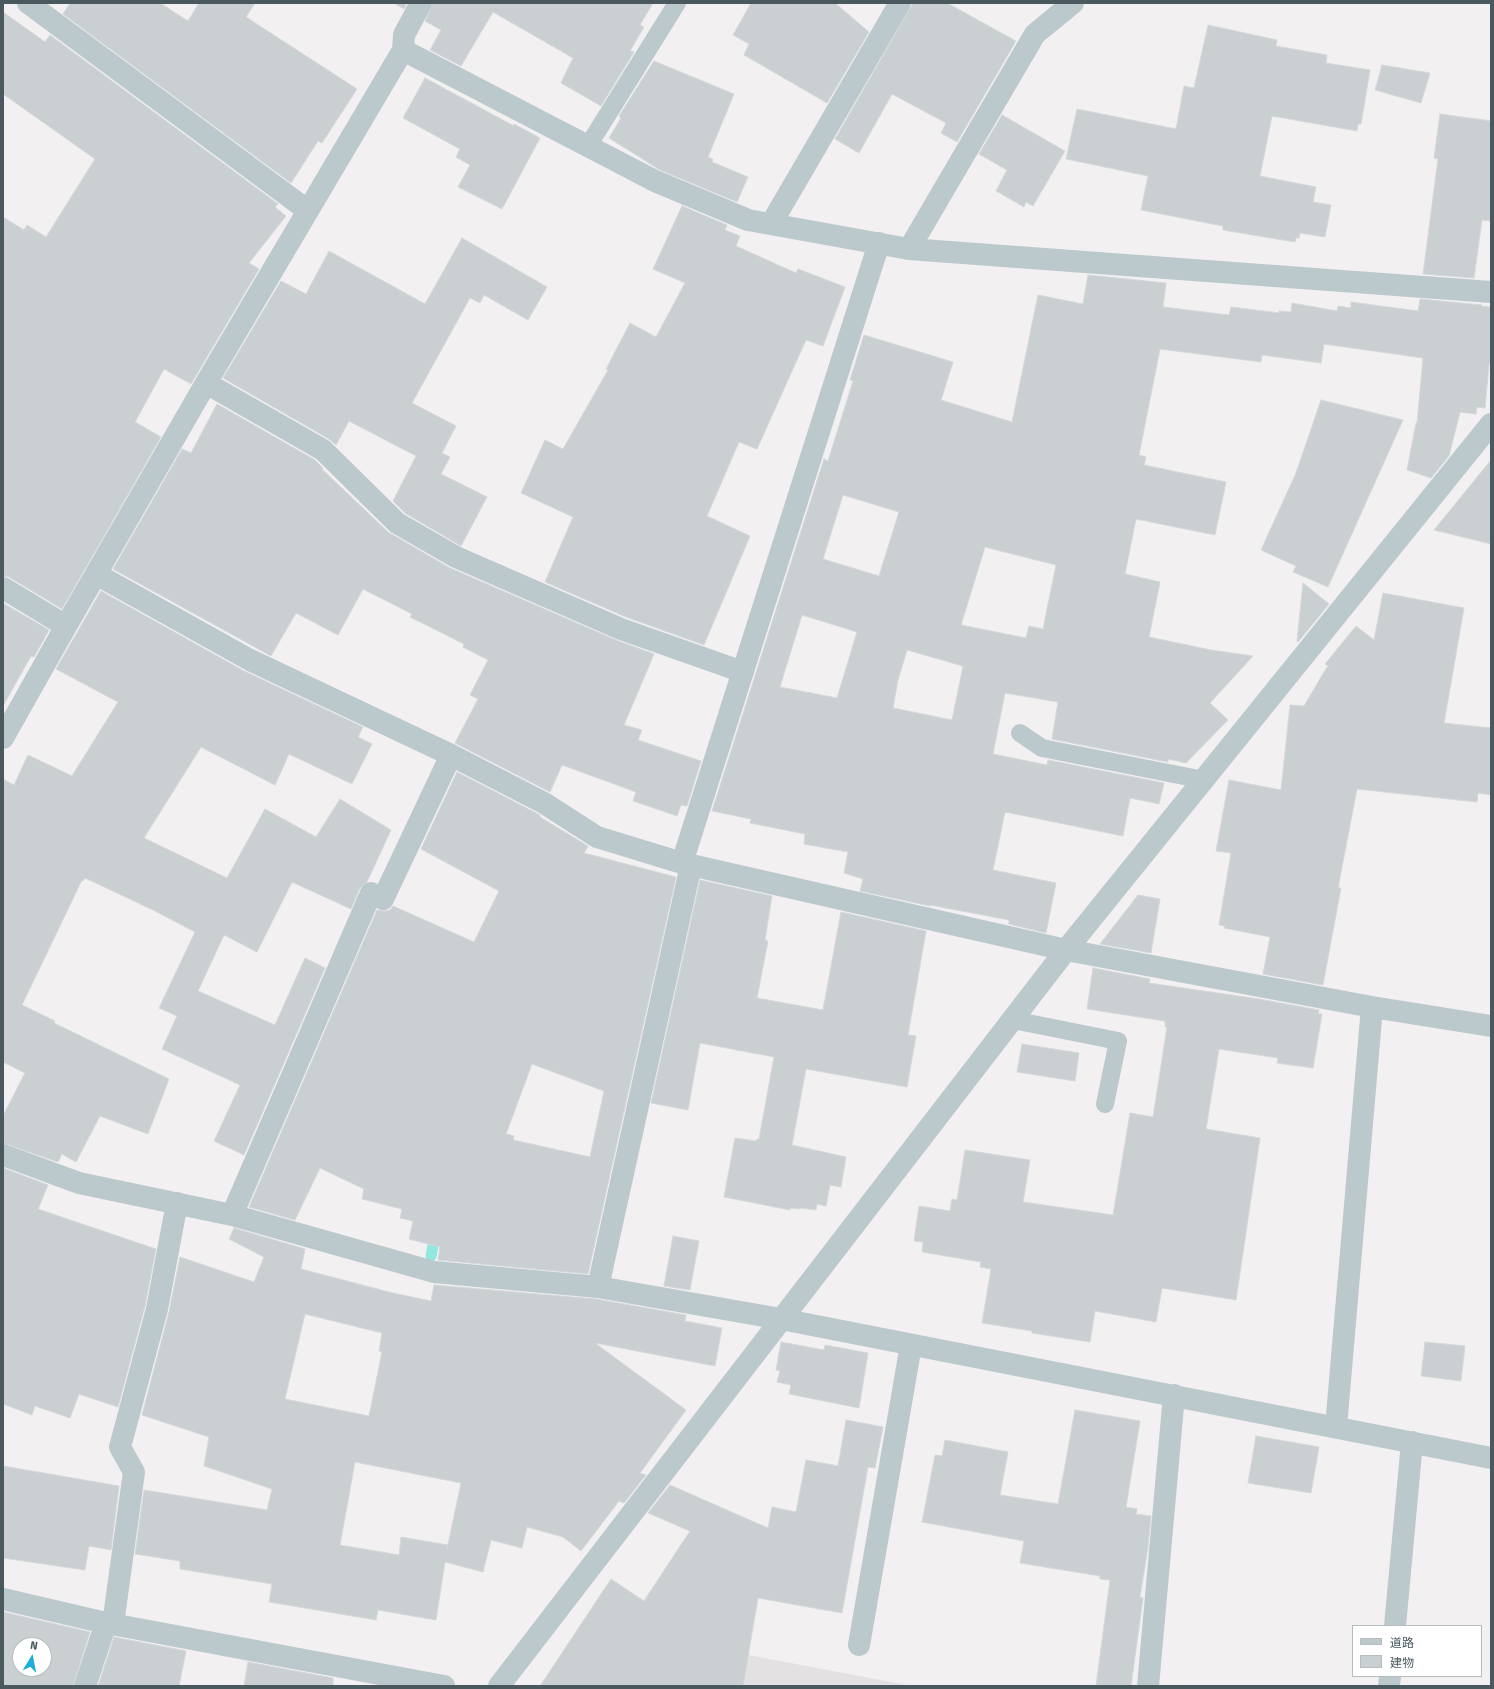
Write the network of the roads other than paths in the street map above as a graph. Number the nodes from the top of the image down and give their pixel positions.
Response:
1 (28, 3) edge
2 (421, 3) edge
3 (677, 3) edge
4 (900, 3) edge
5 (1073, 3) edge
6 (403, 50) junction
7 (588, 146) junction
8 (307, 210) junction
9 (771, 224) junction
10 (879, 243) junction
11 (909, 249) junction
12 (1491, 292) edge
13 (206, 383) junction
14 (1491, 424) edge
15 (96, 574) junction
16 (3, 588) edge
17 (66, 626) junction
18 (743, 672) junction
19 (1020, 733) dead end
20 (3, 738) edge
21 (451, 755) junction
22 (1204, 780) junction
23 (687, 864) junction
24 (1066, 950) junction
25 (1372, 1007) junction
26 (1013, 1020) junction
27 (1491, 1026) edge
28 (1105, 1104) dead end
29 (3, 1155) edge
30 (177, 1203) junction
31 (232, 1215) junction
32 (598, 1287) junction
33 (781, 1319) junction
34 (911, 1345) junction
35 (1174, 1395) junction
36 (1336, 1427) junction
37 (1412, 1442) junction
38 (1491, 1458) edge
39 (3, 1599) edge
40 (110, 1623) junction
41 (1394, 1625) edge
42 (859, 1645) dead end
43 (85, 1686) edge
44 (444, 1686) edge
45 (499, 1686) edge
46 (1148, 1686) edge

1 - 8 street
2 - 6 street
3 - 7 lane
4 - 9 street
5 - 11 street
6 - 7 street
6 - 8 street
7 - 9 street
8 - 13 street
9 - 10 street
10 - 11 street
10 - 18 street
11 - 12 street
13 - 15 street
13 - 18 street
14 - 22 street
15 - 17 street
15 - 21 street
16 - 17 street
17 - 20 street
18 - 23 street
19 - 22 lane
21 - 23 street
21 - 31 street
22 - 24 street
23 - 24 street
23 - 32 street
24 - 25 street
24 - 26 street
25 - 27 street
25 - 36 street
26 - 28 lane
26 - 33 street
29 - 30 street
30 - 31 street
30 - 40 street
31 - 32 street
32 - 33 street
33 - 34 street
33 - 45 street
34 - 35 street
34 - 42 street
35 - 36 street
35 - 46 street
36 - 37 street
37 - 38 street
37 - 41 street
39 - 40 street
40 - 43 street
40 - 44 street

